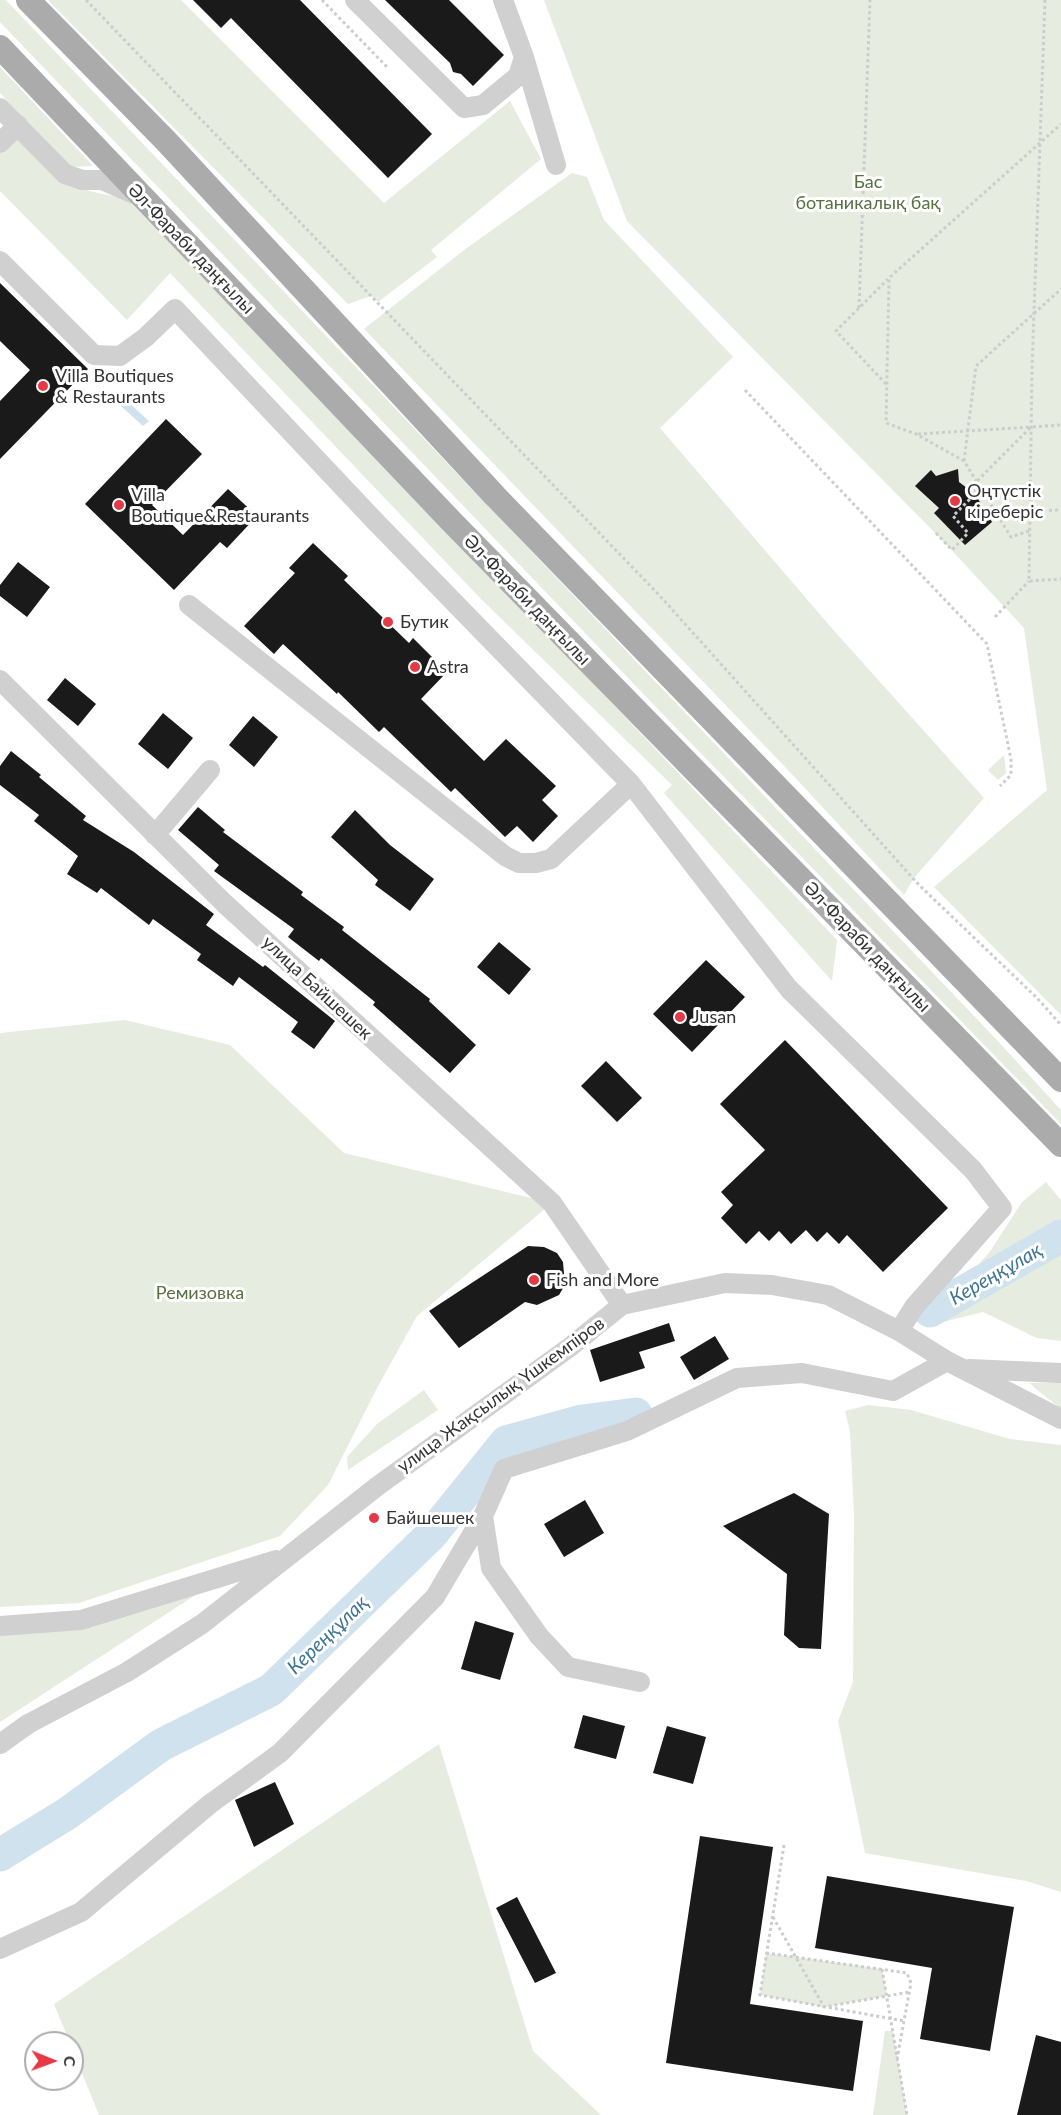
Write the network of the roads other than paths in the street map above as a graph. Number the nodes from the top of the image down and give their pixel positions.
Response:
1 (28, 0) edge
2 (355, 0) edge
3 (503, 0) edge
4 (0, 47) edge
5 (524, 57) junction
6 (0, 108) edge
7 (18, 125) junction
8 (0, 143) edge
9 (556, 165) dead end
10 (140, 196) junction
11 (0, 261) edge
12 (189, 604) dead end
13 (0, 680) edge
14 (210, 770) dead end
15 (631, 784) junction
16 (155, 835) junction
17 (1061, 1080) edge
18 (1061, 1145) edge
19 (622, 1305) junction
20 (899, 1331) junction
21 (955, 1365) junction
22 (1061, 1373) edge
23 (1061, 1419) edge
24 (483, 1516) junction
25 (287, 1557) junction
26 (0, 1626) edge
27 (640, 1682) dead end
28 (0, 1744) edge
29 (0, 1949) edge

1 - 17 main road
2 - 5 street
3 - 5 street
4 - 10 main road, Әл-Фараби даңғылы
5 - 9 street
6 - 7 street
7 - 8 street
7 - 10 street
10 - 18 main road, Әл-Фараби даңғылы
11 - 15 street
12 - 15 street
13 - 16 street, улица Байшешек
14 - 16 street
15 - 20 street
16 - 19 street, улица Байшешек
19 - 20 street, улица Жақсылық Үшкемпіров
19 - 25 street, улица Жақсылық Үшкемпіров
20 - 21 street, улица Жақсылық Үшкемпіров
21 - 22 street, улица Жақсылық Үшкемпіров
21 - 23 street
21 - 24 street
24 - 27 street
24 - 29 street
25 - 26 street
25 - 28 street, улица Жақсылық Үшкемпіров

